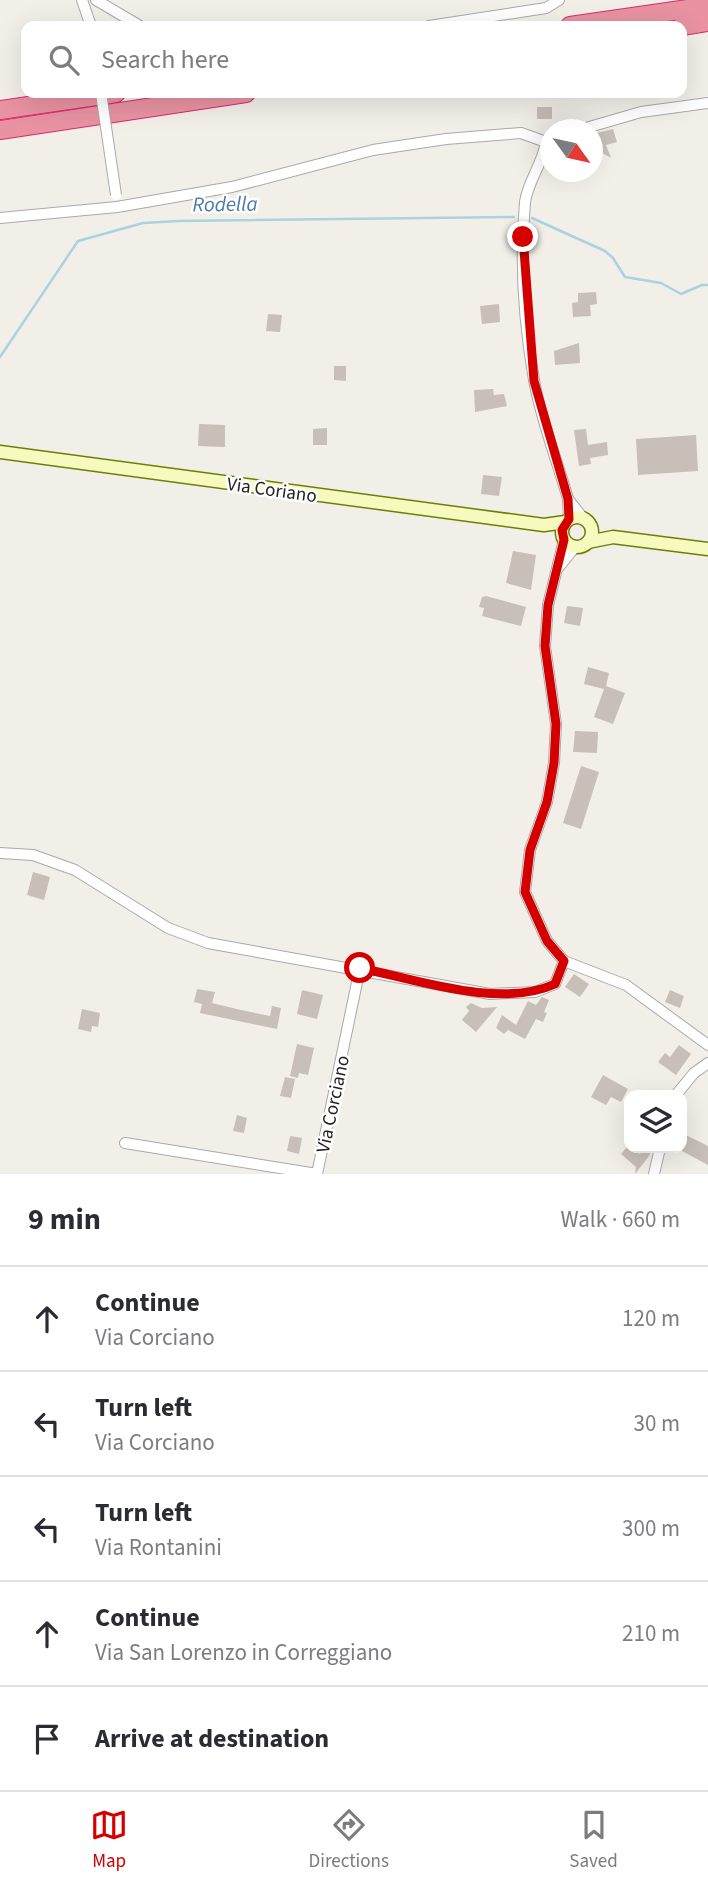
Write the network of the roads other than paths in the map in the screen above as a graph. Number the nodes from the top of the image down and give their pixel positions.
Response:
1 (82, 0) edge
2 (96, 0) edge
3 (559, 0) edge
4 (708, 6) edge
5 (89, 21) edge
6 (132, 21) edge
7 (462, 21) edge
8 (604, 21) edge
9 (708, 22) edge
10 (687, 25) edge
11 (82, 98) edge
12 (102, 98) edge
13 (213, 98) edge
14 (708, 103) edge
15 (0, 110) edge
16 (603, 123) edge
17 (0, 130) edge
18 (540, 138) edge
19 (540, 165) edge
20 (117, 207) junction
21 (0, 218) edge
22 (0, 452) edge
23 (568, 499) junction
24 (567, 520) junction
25 (587, 521) junction
26 (544, 525) junction
27 (563, 537) junction
28 (613, 537) junction
29 (589, 542) junction
30 (575, 547) junction
31 (708, 549) edge
32 (556, 572) junction
33 (0, 853) edge
34 (564, 961) junction
35 (360, 968) junction
36 (708, 1045) edge
37 (708, 1063) edge
38 (680, 1090) edge
39 (125, 1143) dead end
40 (659, 1153) edge
41 (654, 1174) edge

1 - 5 street
2 - 6 street
3 - 7 street
4 - 8 highway
9 - 10 highway
11 - 15 highway
12 - 20 street, bridge
13 - 17 highway
14 - 16 street
18 - 20 street
19 - 23 street
20 - 21 street
22 - 26 main road, Via Coriano
23 - 24 street
23 - 25 street
24 - 25 main road
24 - 26 main road, Via Coriano
24 - 27 main road
25 - 28 main road
25 - 29 main road
26 - 27 main road, Via Coriano
27 - 30 main road
27 - 32 street
28 - 29 main road
28 - 31 main road
29 - 30 main road
30 - 32 street
32 - 34 street
33 - 35 street
34 - 35 street
34 - 36 street
35 - 39 street, Via Corciano
37 - 38 street
40 - 41 street

